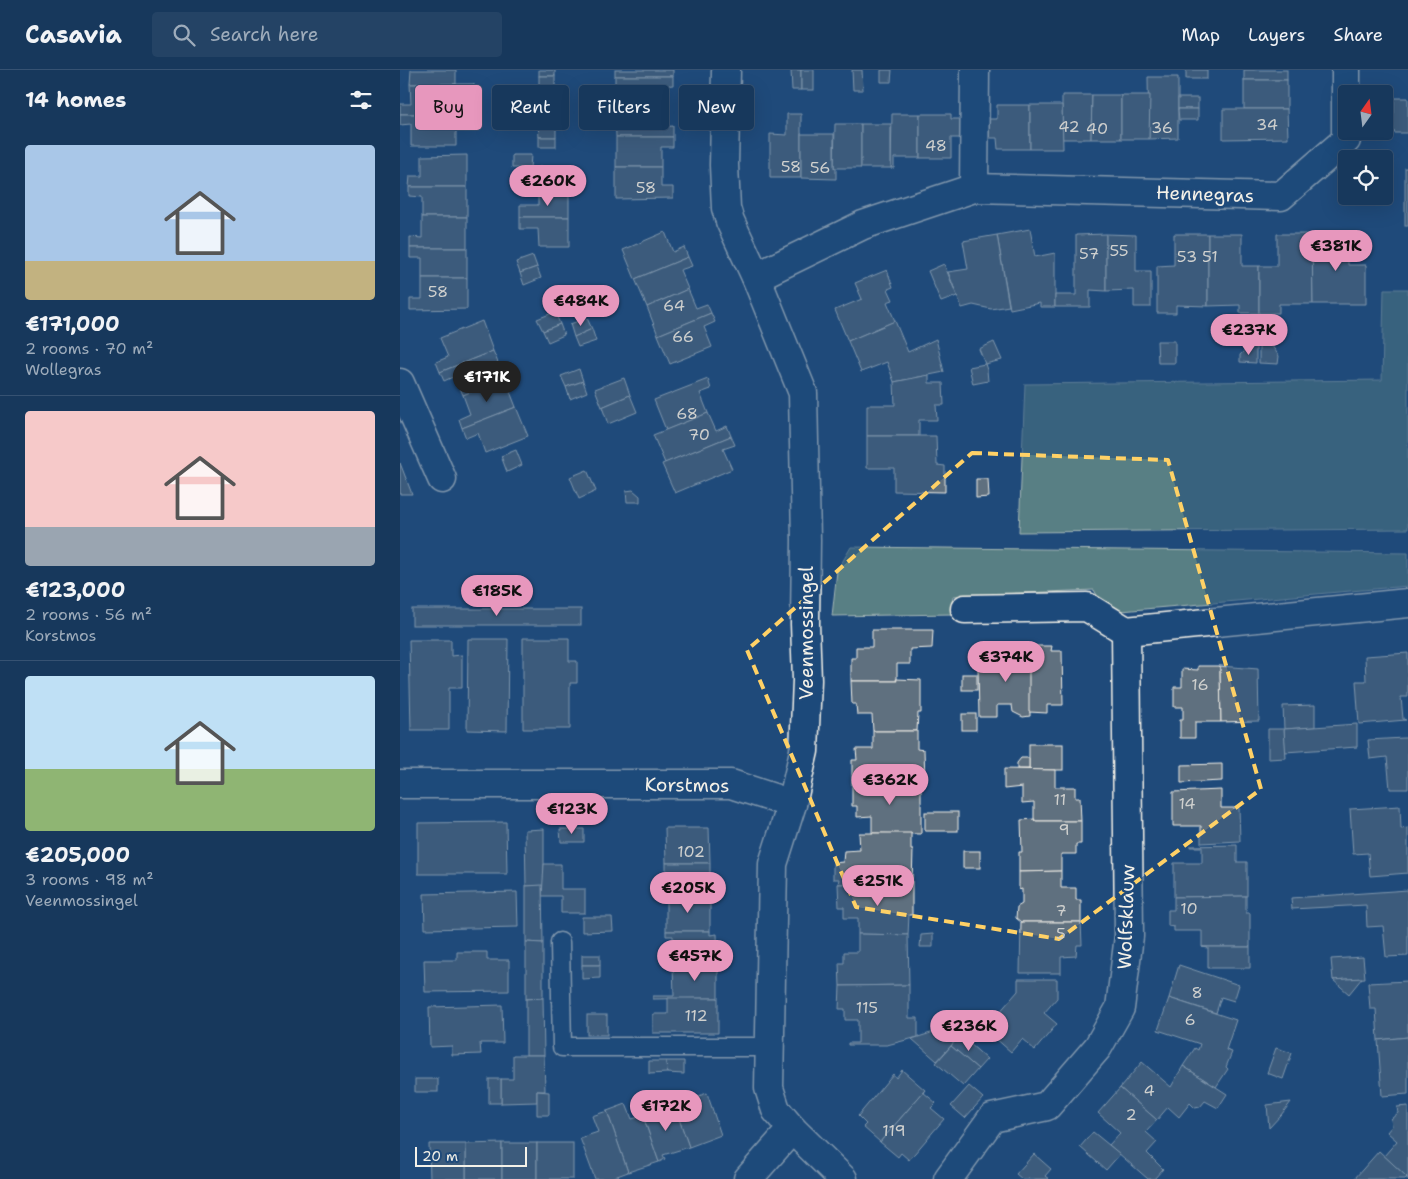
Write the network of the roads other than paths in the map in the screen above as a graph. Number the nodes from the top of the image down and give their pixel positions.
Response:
1 (726, 70) edge
2 (975, 70) edge
3 (1346, 70) edge
4 (974, 188) junction
5 (756, 277) junction
6 (400, 383) edge
7 (442, 480) dead end
8 (1408, 603) edge
9 (965, 608) dead end
10 (1126, 630) junction
11 (400, 784) edge
12 (792, 804) junction
13 (560, 942) dead end
14 (769, 1047) junction
15 (792, 1129) junction
16 (748, 1179) edge
17 (843, 1179) edge
18 (948, 1179) edge

1 - 5 street, Veenmossingel
2 - 4 street
3 - 4 street, Hennegras
4 - 5 street, Hennegras
5 - 12 street, Veenmossingel
6 - 7 street
8 - 10 street
9 - 10 street
10 - 18 street, Wolfsklauw
11 - 12 street, Korstmos
12 - 14 street, Veenmossingel
13 - 14 lane
14 - 15 street, Veenmossingel
15 - 16 street
15 - 17 street, Veenmossingel

